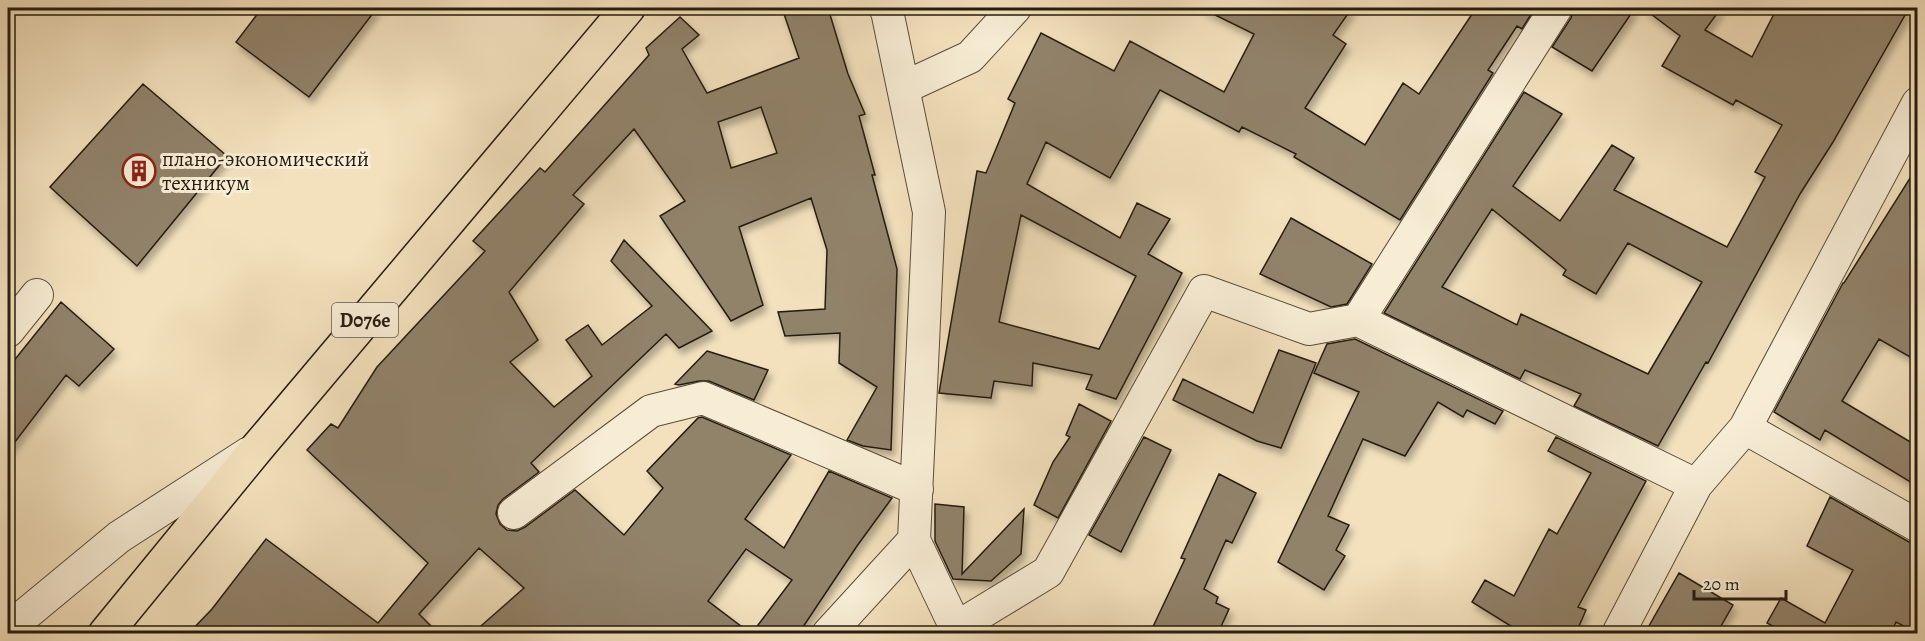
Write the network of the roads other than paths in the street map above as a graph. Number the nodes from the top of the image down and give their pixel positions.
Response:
1 (628, 8) edge
2 (885, 8) edge
3 (1016, 8) edge
4 (1556, 8) edge
5 (903, 88) junction
6 (1914, 116) edge
7 (37, 295) dead end
8 (1358, 320) junction
9 (8, 331) edge
10 (1745, 428) junction
11 (258, 447) junction
12 (1696, 484) junction
13 (917, 489) junction
14 (514, 513) dead end
15 (1917, 526) edge
16 (915, 540) junction
17 (8, 629) edge
18 (956, 631) edge
19 (105, 633) edge
20 (828, 633) edge
21 (1618, 633) edge

1 - 11 main road, D076e
2 - 5 street
3 - 5 street
4 - 8 street
5 - 13 street
6 - 10 street
7 - 9 street
8 - 12 street
8 - 18 street
10 - 12 street
10 - 15 street
11 - 17 street
11 - 19 main road, D076e
12 - 21 street
13 - 14 street
13 - 16 street
16 - 18 street
16 - 20 street

